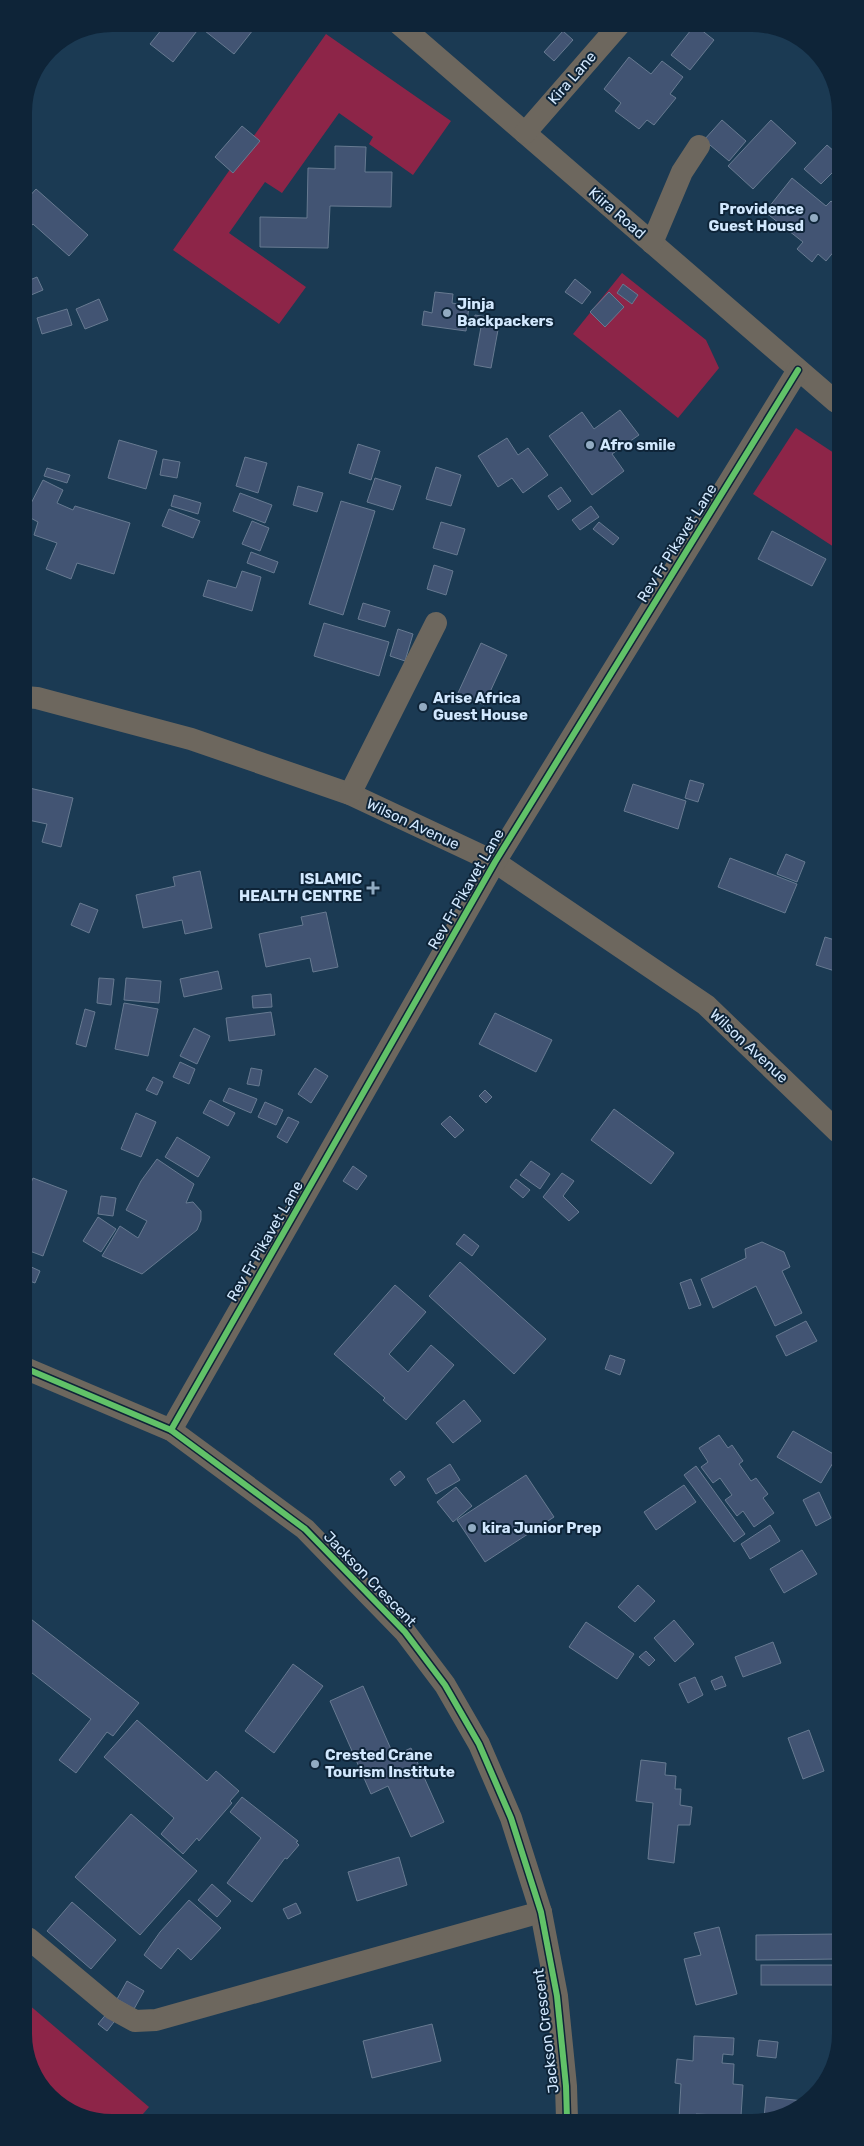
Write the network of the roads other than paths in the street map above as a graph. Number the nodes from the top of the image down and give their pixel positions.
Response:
1 (409, 33) edge
2 (612, 33) edge
3 (525, 133) junction
4 (699, 146) dead end
5 (652, 243) junction
6 (798, 370) junction
7 (832, 399) edge
8 (436, 622) dead end
9 (33, 698) edge
10 (350, 794) junction
11 (495, 862) junction
12 (832, 1126) edge
13 (33, 1372) edge
14 (171, 1430) junction
15 (541, 1912) junction
16 (33, 1942) edge
17 (566, 2114) edge

1 - 3 street, Kiira Road
2 - 3 street, Kira Lane
3 - 5 street, Kiira Road
4 - 5 street
5 - 6 street, Kiira Road
6 - 7 street, Kiira Road
6 - 11 street, Rev Fr Pikavet Lane
8 - 10 street
9 - 10 street, Wilson Avenue
10 - 11 street, Wilson Avenue
11 - 12 street, Wilson Avenue
11 - 14 street, Rev Fr Pikavet Lane
13 - 14 street, Jackson Crescent
14 - 15 street, Jackson Crescent
15 - 16 street
15 - 17 street, Jackson Crescent

